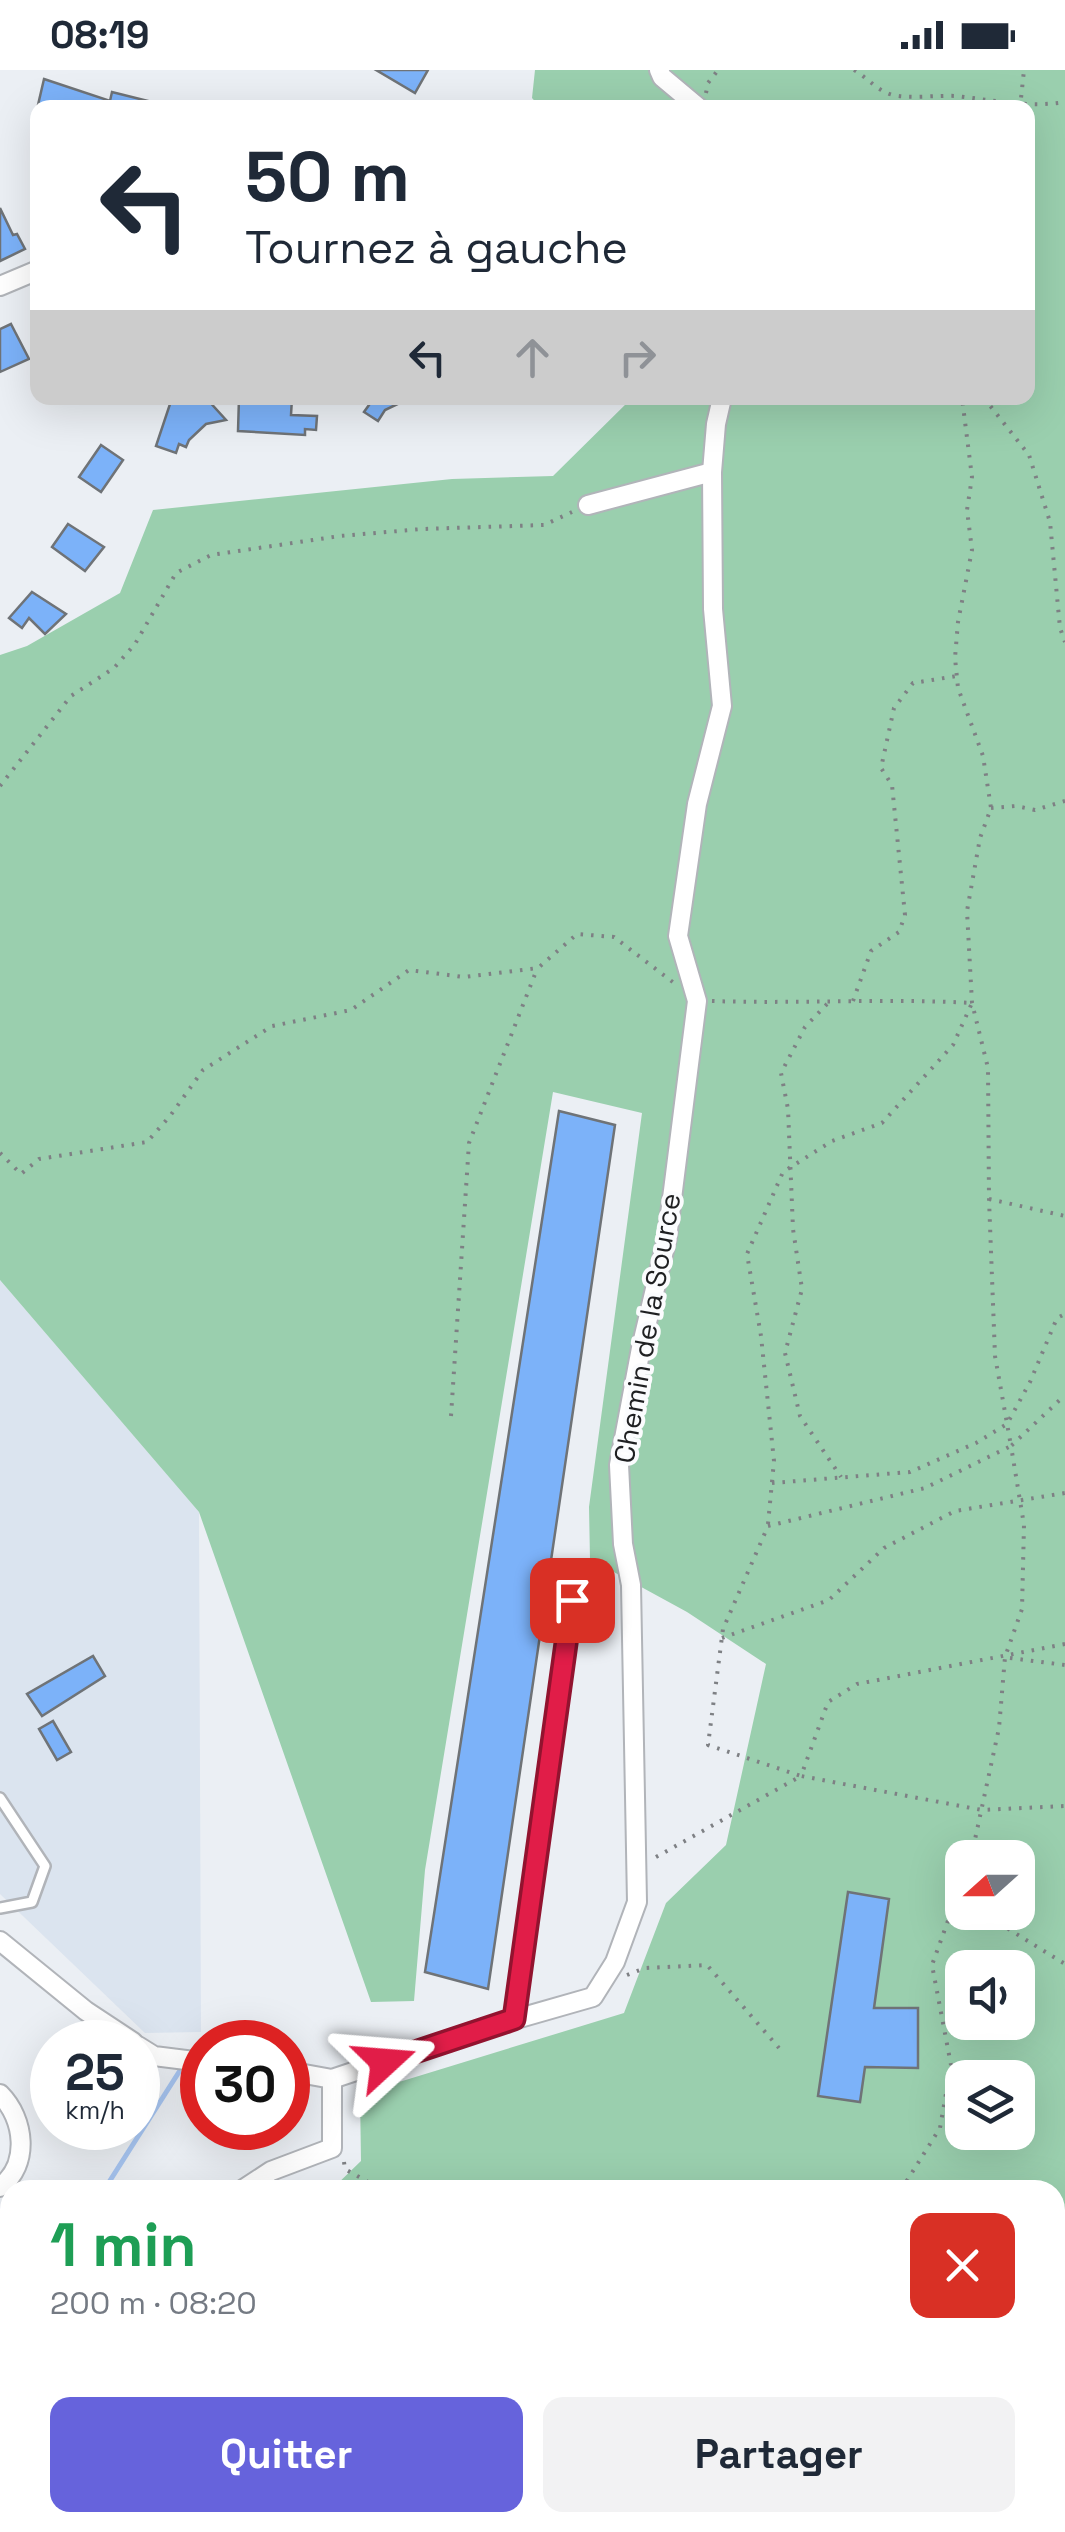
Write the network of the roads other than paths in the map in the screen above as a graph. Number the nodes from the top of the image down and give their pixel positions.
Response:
1 (659, 70) edge
2 (689, 100) edge
3 (30, 273) edge
4 (0, 286) edge
5 (720, 405) edge
6 (712, 472) junction
7 (588, 505) road end
8 (572, 1600) dead end
9 (0, 1798) edge
10 (0, 1908) edge
11 (4, 1949) edge
12 (514, 2019) junction
13 (98, 2020) edge
14 (310, 2076) edge
15 (332, 2079) junction
16 (0, 2094) edge
17 (7, 2180) edge
18 (257, 2180) edge

1 - 2 street
3 - 4 street
5 - 6 street, Chemin de la Source
6 - 7 street
6 - 12 street, Chemin de la Source
8 - 12 street
9 - 10 lane
11 - 13 street
12 - 15 street
14 - 15 street
15 - 18 street
16 - 17 street

